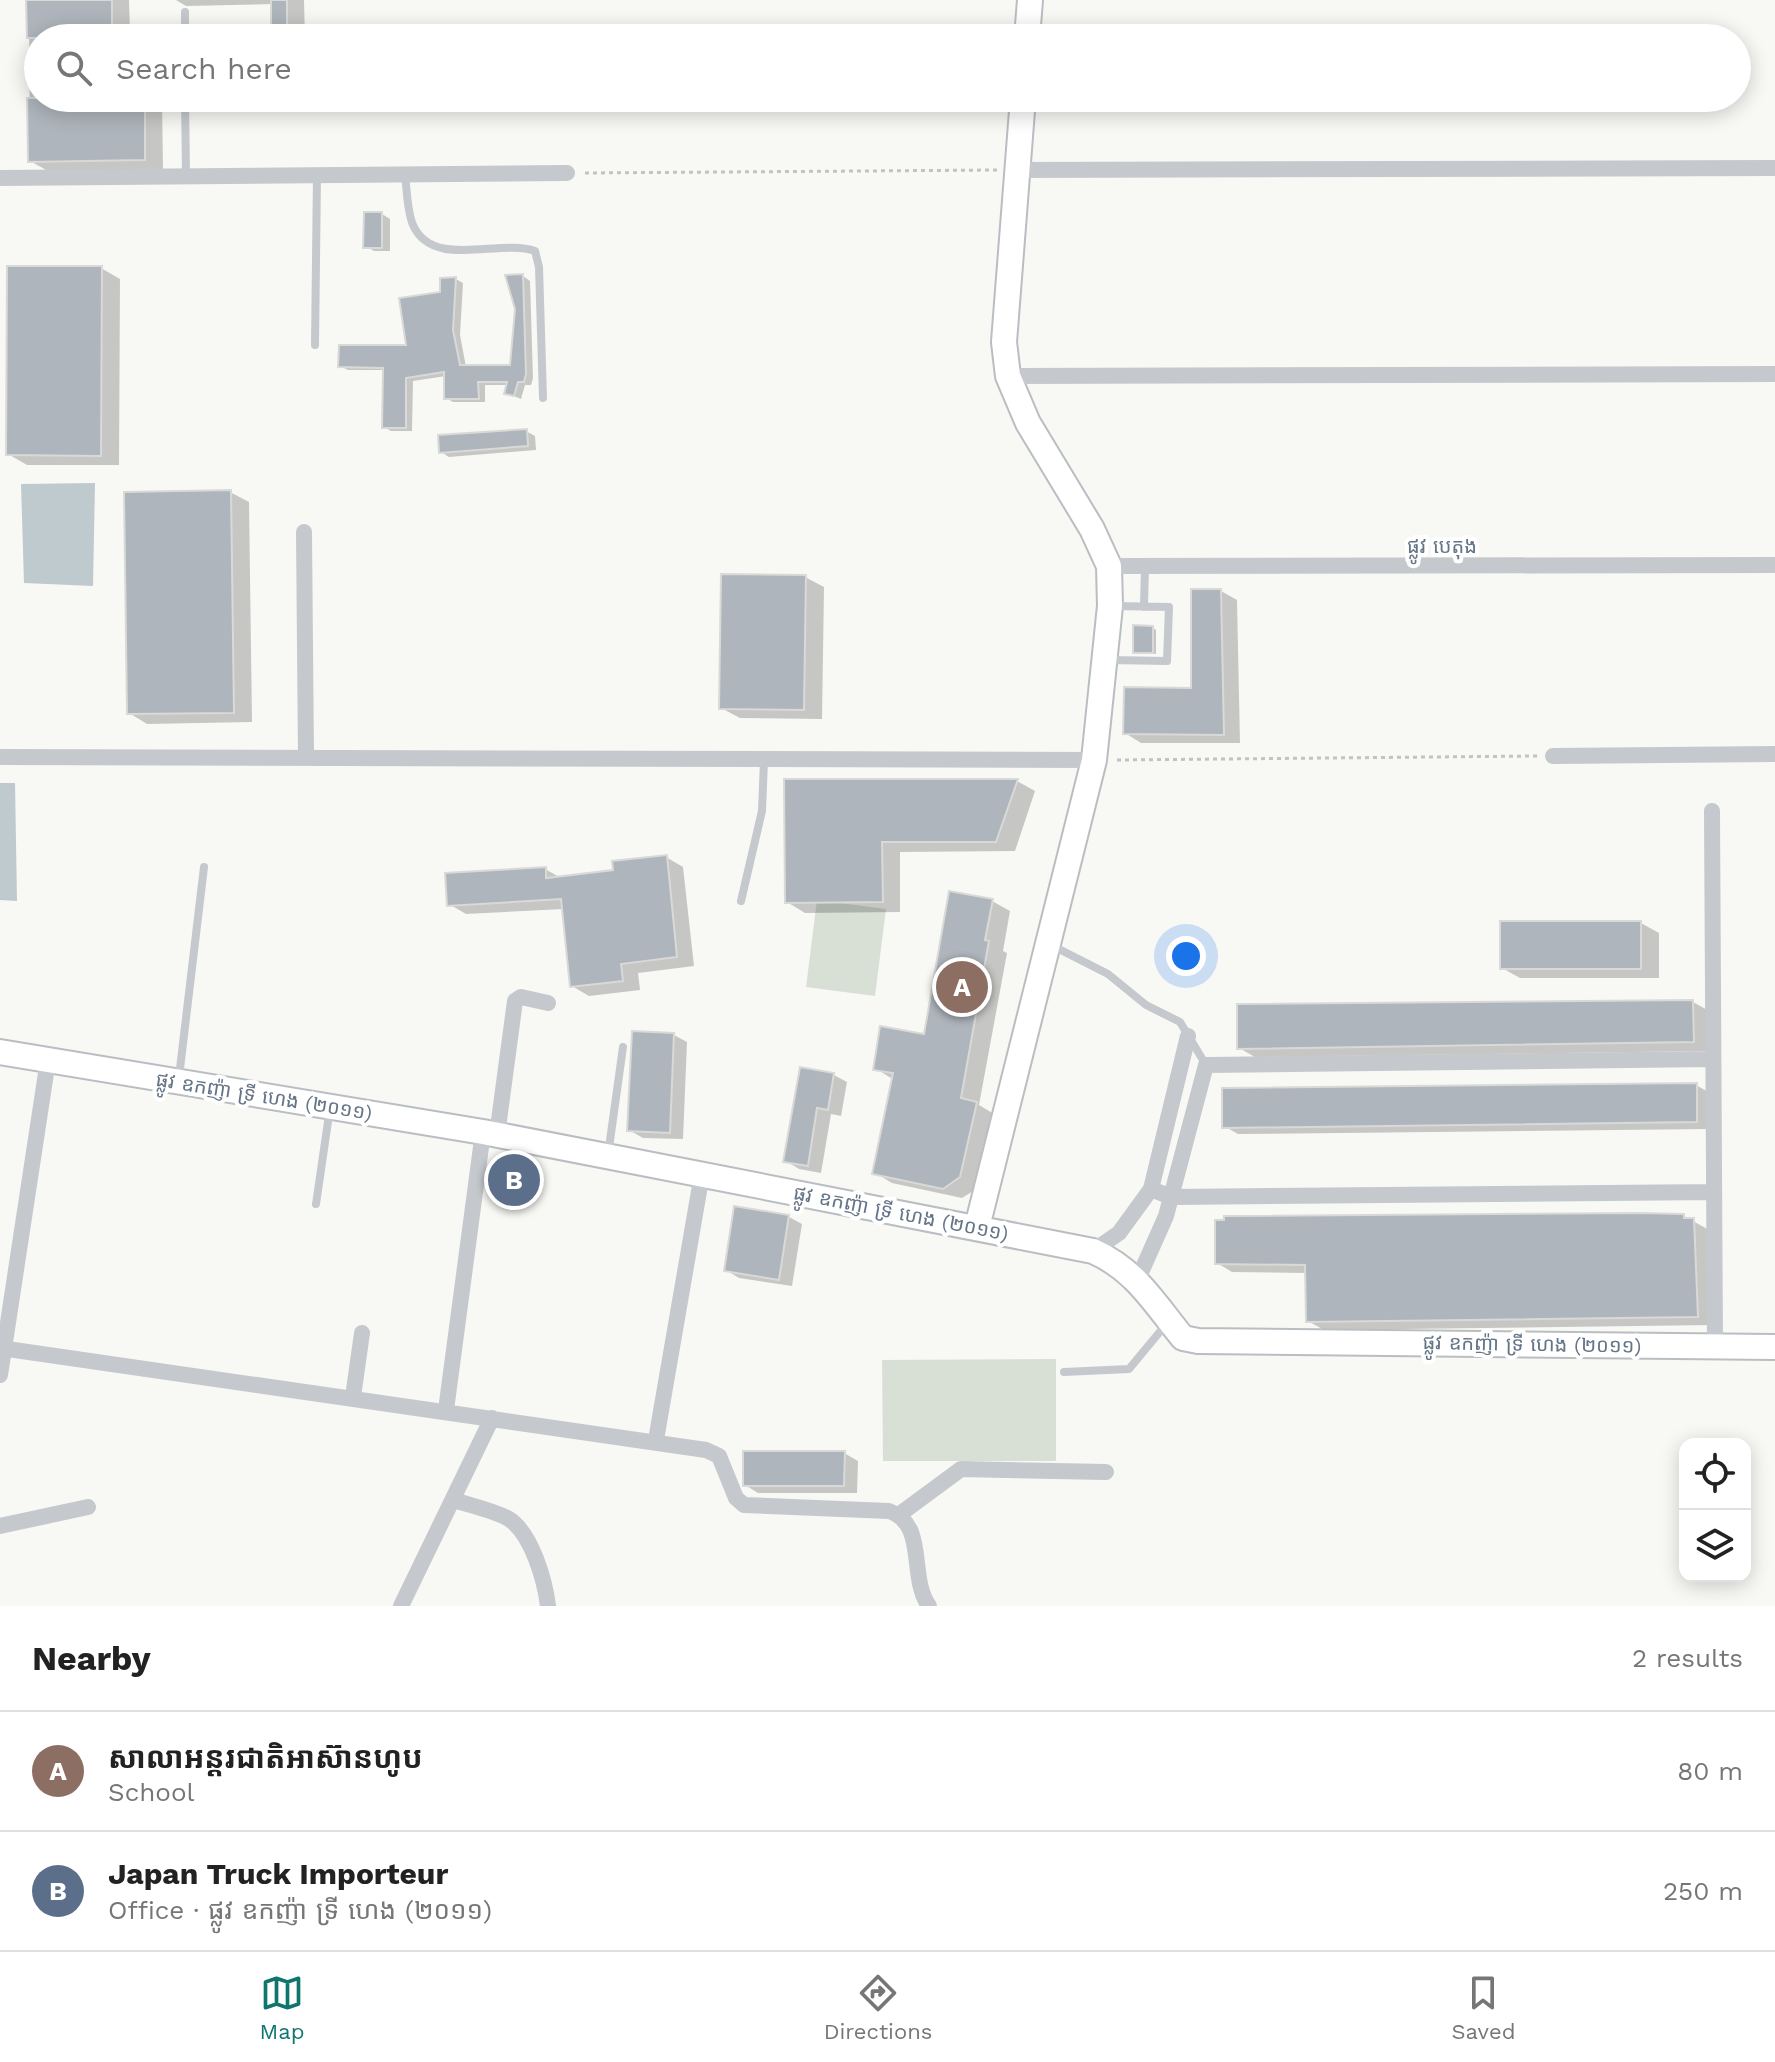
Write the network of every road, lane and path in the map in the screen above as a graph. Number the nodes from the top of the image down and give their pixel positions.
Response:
1 (1030, 0) edge
2 (185, 12) dead end
3 (185, 24) edge
4 (1028, 24) edge
5 (185, 112) edge
6 (1022, 112) edge
7 (1775, 168) edge
8 (1018, 170) junction
9 (567, 173) joint
10 (405, 174) junction
11 (317, 175) junction
12 (186, 176) junction
13 (0, 178) edge
14 (315, 345) dead end
15 (1775, 374) edge
16 (1008, 376) junction
17 (543, 398) dead end
18 (304, 532) dead end
19 (1775, 565) edge
20 (1109, 566) junction
21 (1145, 566) junction
22 (1110, 606) junction
23 (1144, 607) junction
24 (1107, 660) junction
25 (1775, 754) edge
26 (1553, 756) joint
27 (0, 757) edge
28 (306, 758) junction
29 (764, 759) junction
30 (1094, 760) junction
31 (1712, 811) dead end
32 (204, 867) dead end
33 (741, 901) dead end
34 (1048, 943) junction
35 (548, 1003) dead end
36 (1188, 1036) junction
37 (623, 1047) dead end
38 (0, 1052) edge
39 (1713, 1059) junction
40 (48, 1060) junction
41 (1206, 1065) junction
42 (179, 1082) junction
43 (330, 1107) junction
44 (490, 1134) junction
45 (608, 1156) junction
46 (702, 1174) junction
47 (1151, 1189) junction
48 (1714, 1192) junction
49 (1171, 1197) junction
50 (316, 1204) dead end
51 (977, 1227) junction
52 (1093, 1251) junction
53 (1138, 1279) junction
54 (1169, 1321) junction
55 (362, 1333) dead end
56 (1715, 1346) junction
57 (1775, 1347) edge
58 (1, 1348) edge
59 (1064, 1372) dead end
60 (0, 1375) edge
61 (353, 1397) junction
62 (446, 1410) junction
63 (492, 1418) junction
64 (656, 1440) junction
65 (1106, 1472) dead end
66 (454, 1500) junction
67 (88, 1507) dead end
68 (900, 1514) junction
69 (0, 1526) edge
70 (401, 1606) edge
71 (548, 1606) edge
72 (929, 1606) edge

1 - 4 main road
2 - 3 lane
5 - 12 lane
6 - 8 main road
7 - 8 street
8 - 9 path
8 - 16 main road
9 - 10 street
10 - 11 street
10 - 17 lane
11 - 12 street
11 - 14 lane
12 - 13 street
15 - 16 street
16 - 20 main road
18 - 28 street
19 - 21 street, ផ្លូវ បេតុង
20 - 21 street, ផ្លូវ បេតុង
20 - 22 main road
21 - 23 lane
22 - 23 lane
22 - 24 main road
23 - 24 lane
24 - 30 main road
25 - 26 street
26 - 30 path
27 - 28 street
28 - 29 street
29 - 30 street
29 - 33 lane
30 - 34 main road
31 - 39 street
32 - 42 lane
34 - 36 lane
34 - 51 main road
35 - 44 street
36 - 41 lane
36 - 47 street
37 - 45 lane
38 - 40 main road, ផ្លូវ ឧកញ៉ា ទ្រី ហេង (២០១១)
39 - 41 street
39 - 48 street
40 - 42 main road, ផ្លូវ ឧកញ៉ា ទ្រី ហេង (២០១១)
40 - 58 street
41 - 49 street
42 - 43 main road, ផ្លូវ ឧកញ៉ា ទ្រី ហេង (២០១១)
43 - 44 main road, ផ្លូវ ឧកញ៉ា ទ្រី ហេង (២០១១)
43 - 50 lane
44 - 45 main road, ផ្លូវ ឧកញ៉ា ទ្រី ហេង (២០១១)
44 - 62 street
45 - 46 main road, ផ្លូវ ឧកញ៉ា ទ្រី ហេង (២០១១)
46 - 51 main road, ផ្លូវ ឧកញ៉ា ទ្រី ហេង (២០១១)
46 - 64 street
47 - 49 street
47 - 52 street
48 - 49 street
48 - 56 street
49 - 53 street
51 - 52 main road, ផ្លូវ ឧកញ៉ា ទ្រី ហេង (២០១១)
52 - 53 main road, ផ្លូវ ឧកញ៉ា ទ្រី ហេង (២០១១)
53 - 54 main road, ផ្លូវ ឧកញ៉ា ទ្រី ហេង (២០១១)
54 - 56 main road, ផ្លូវ ឧកញ៉ា ទ្រី ហេង (២០១១)
54 - 59 lane
55 - 61 street
56 - 57 main road, ផ្លូវ ឧកញ៉ា ទ្រី ហេង (២០១១)
58 - 60 street
58 - 61 street
61 - 62 street
62 - 63 street
63 - 64 street
63 - 66 street
64 - 68 street
65 - 68 street
66 - 70 street
66 - 71 street
67 - 69 street
68 - 72 street

